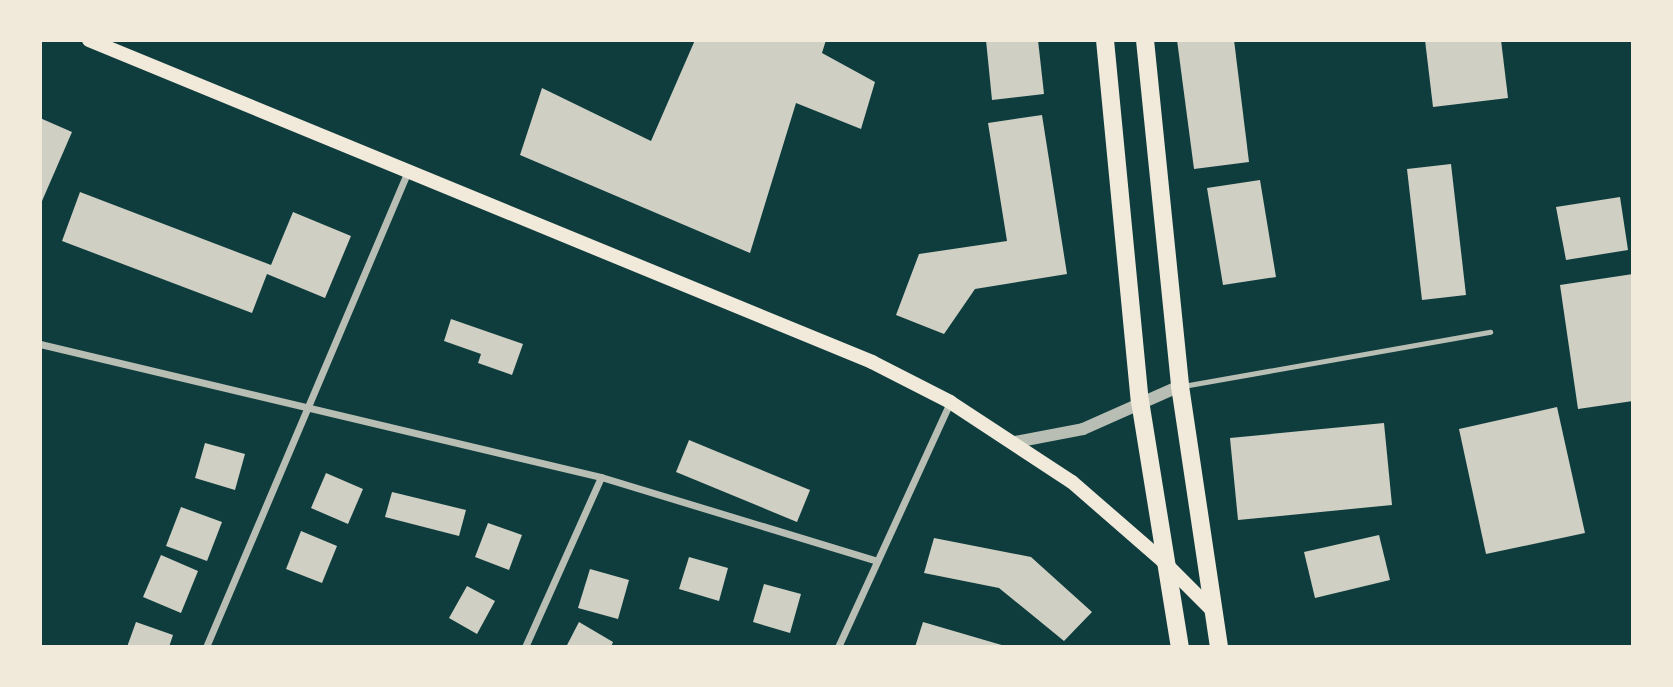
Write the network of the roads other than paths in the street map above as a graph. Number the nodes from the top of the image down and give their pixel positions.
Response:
1 (89, 40) edge
2 (1105, 40) edge
3 (1145, 40) edge
4 (408, 171) junction
5 (1490, 332) dead end
6 (40, 344) edge
7 (1180, 386) junction
8 (1140, 401) junction
9 (950, 402) junction
10 (309, 408) junction
11 (1015, 442) junction
12 (601, 477) junction
13 (875, 560) junction
14 (1163, 561) junction
15 (1213, 611) junction
16 (206, 647) edge
17 (524, 647) edge
18 (838, 647) edge
19 (1180, 647) edge
20 (1219, 647) edge

1 - 4 main road
2 - 8 main road
3 - 7 main road
4 - 9 main road
4 - 10 street
5 - 7 lane
6 - 10 street
7 - 8 street
7 - 15 main road
8 - 11 street
8 - 14 main road
9 - 11 main road
9 - 13 street
10 - 12 street
10 - 16 street
11 - 14 main road
12 - 13 street
12 - 17 street
13 - 18 street
14 - 15 main road
14 - 19 main road
15 - 20 main road

